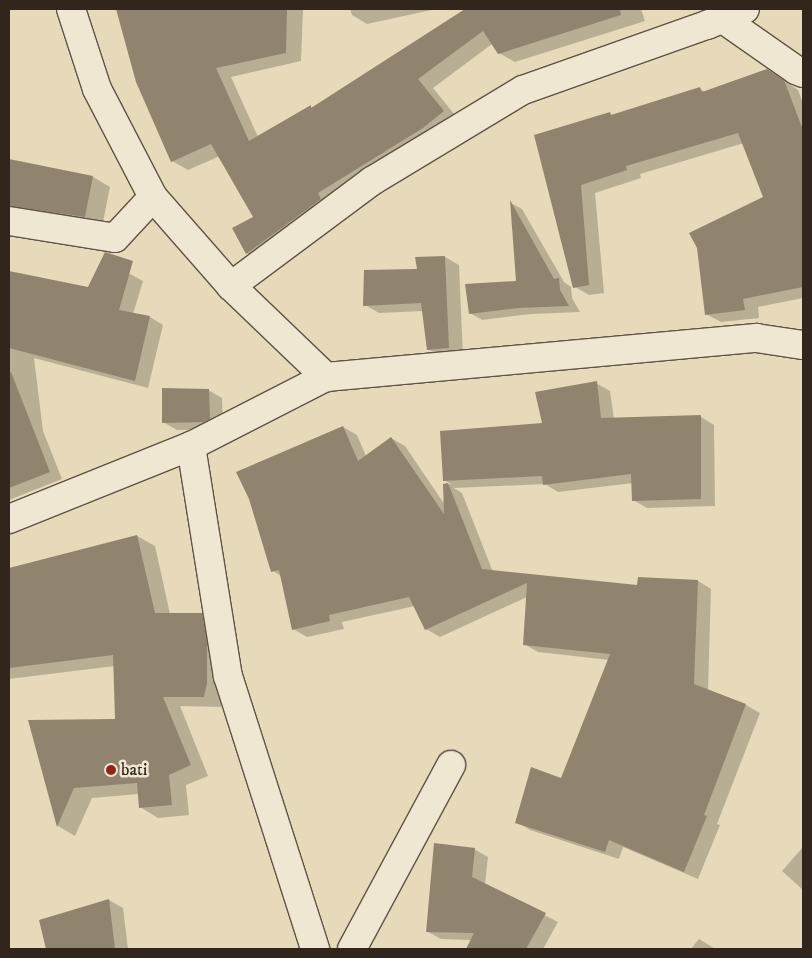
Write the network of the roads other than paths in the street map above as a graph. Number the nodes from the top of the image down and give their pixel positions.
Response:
1 (71, 9) edge
2 (718, 15) edge
3 (803, 72) edge
4 (153, 197) junction
5 (9, 221) edge
6 (231, 286) junction
7 (803, 345) edge
8 (326, 377) junction
9 (191, 446) junction
10 (9, 519) edge
11 (451, 766) dead end
12 (314, 949) edge
13 (352, 949) edge

1 - 4 street
2 - 3 street
2 - 6 street
4 - 5 street
4 - 6 street
6 - 8 street
7 - 8 street
8 - 9 street
9 - 10 street
9 - 12 street
11 - 13 street

